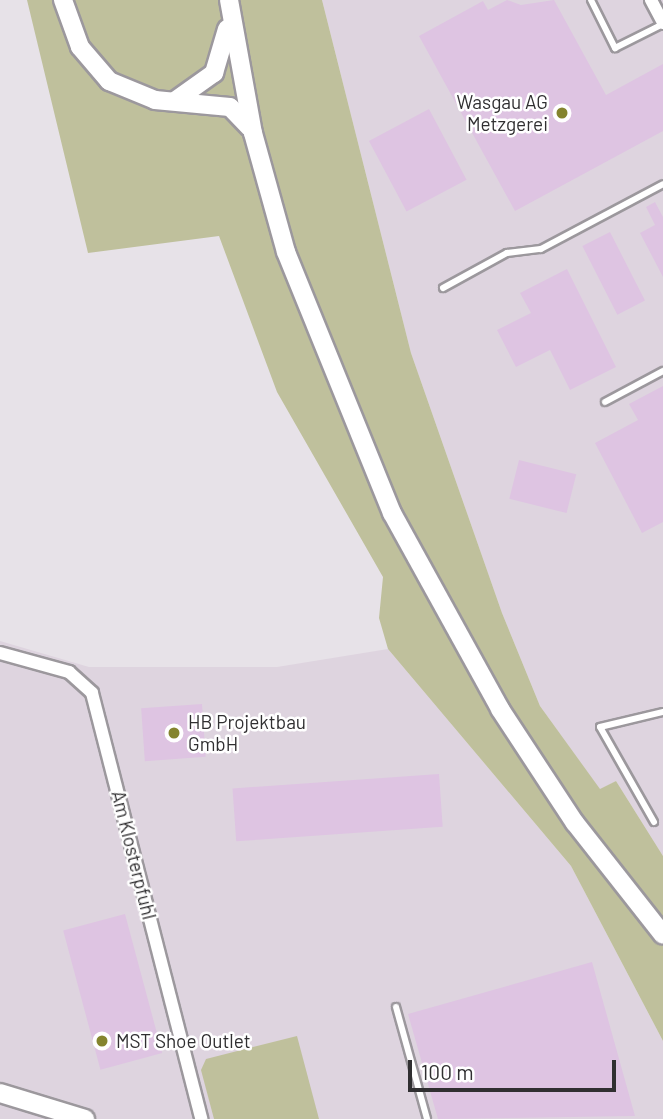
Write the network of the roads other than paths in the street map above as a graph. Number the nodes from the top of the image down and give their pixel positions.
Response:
1 (63, 0) edge
2 (228, 0) edge
3 (591, 0) edge
4 (651, 0) edge
5 (663, 23) edge
6 (169, 102) junction
7 (253, 133) junction
8 (663, 184) edge
9 (443, 288) dead end
10 (663, 371) edge
11 (605, 402) dead end
12 (0, 653) edge
13 (663, 712) edge
14 (654, 822) dead end
15 (662, 933) edge
16 (396, 1007) dead end
17 (0, 1093) edge
18 (85, 1119) edge
19 (201, 1119) edge
20 (427, 1119) edge

1 - 6 main road
2 - 6 main road
2 - 7 main road
3 - 5 lane
4 - 5 street
6 - 7 main road
7 - 15 main road
8 - 9 lane
10 - 11 lane
12 - 19 street, Am Klosterpfuhl
13 - 14 lane
16 - 20 lane
17 - 18 main road

